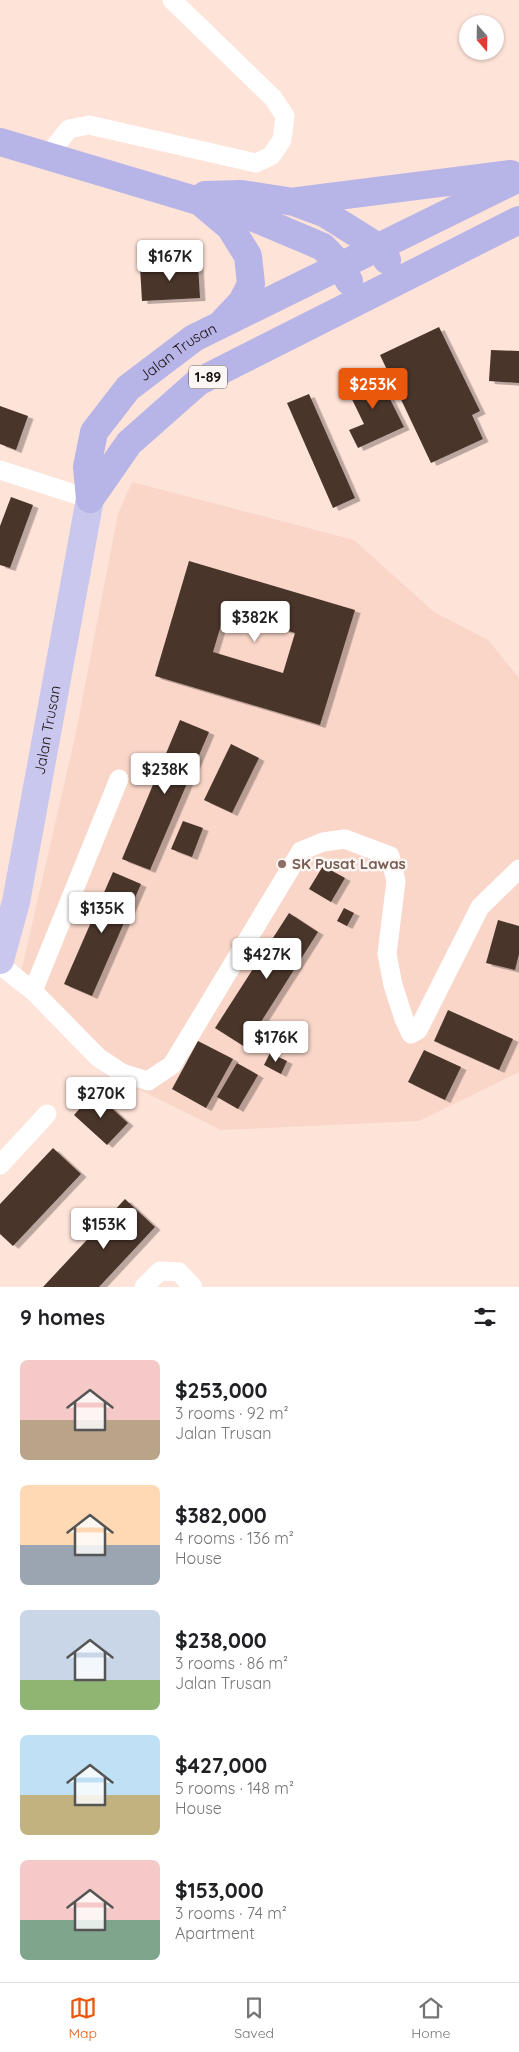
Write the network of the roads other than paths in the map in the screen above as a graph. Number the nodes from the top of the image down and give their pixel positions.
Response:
1 (172, 0) edge
2 (0, 142) edge
3 (46, 156) junction
4 (519, 172) edge
5 (519, 178) edge
6 (190, 199) junction
7 (294, 202) junction
8 (519, 220) edge
9 (380, 248) junction
10 (341, 266) junction
11 (398, 282) junction
12 (360, 300) junction
13 (217, 327) junction
14 (0, 470) edge
15 (90, 499) junction
16 (119, 779) dead end
17 (519, 869) edge
18 (0, 960) edge
19 (0, 965) edge
20 (33, 992) junction
21 (47, 1114) dead end
22 (0, 1165) edge
23 (144, 1287) edge
24 (193, 1287) edge

1 - 3 street
2 - 3 highway
3 - 6 highway
4 - 7 highway
5 - 9 highway, Jalan Trusan
6 - 7 highway
6 - 10 highway
6 - 13 highway
7 - 9 highway
8 - 11 highway, Jalan Trusan / 1-89
9 - 10 highway, Jalan Trusan
9 - 11 highway
10 - 12 highway
10 - 13 highway, Jalan Trusan
11 - 12 highway, Jalan Trusan / 1-89
12 - 15 highway, Jalan Trusan / 1-89
13 - 15 highway, Jalan Trusan
14 - 15 street
15 - 18 main road, Jalan Trusan
16 - 20 street
17 - 20 street
19 - 20 street
21 - 22 street
23 - 24 street

